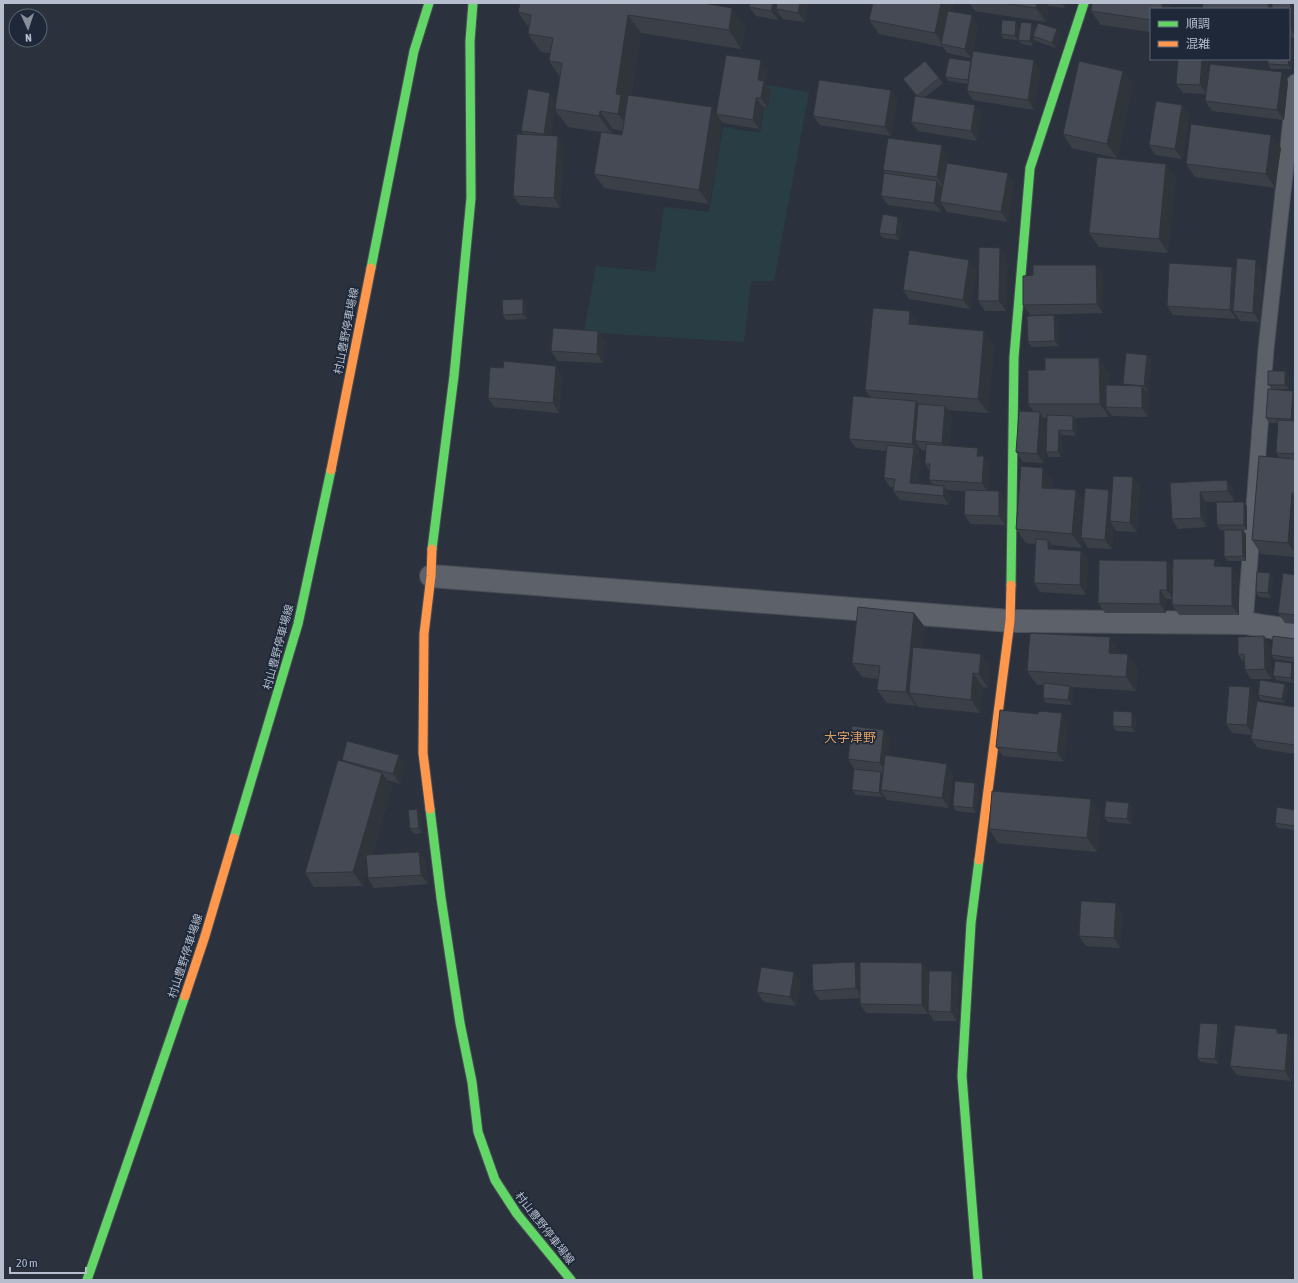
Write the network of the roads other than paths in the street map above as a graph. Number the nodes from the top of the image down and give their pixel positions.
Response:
1 (429, 3) edge
2 (473, 3) edge
3 (1084, 3) edge
4 (1295, 82) edge
5 (431, 576) junction
6 (1010, 621) junction
7 (1245, 623) junction
8 (1295, 631) edge
9 (87, 1280) edge
10 (571, 1280) edge
11 (978, 1280) edge

1 - 9 main road, 村山豊野停車場線
2 - 5 main road, 村山豊野停車場線
3 - 6 main road
4 - 7 lane
5 - 6 street
5 - 10 main road, 村山豊野停車場線
6 - 7 street
6 - 11 main road
7 - 8 street

